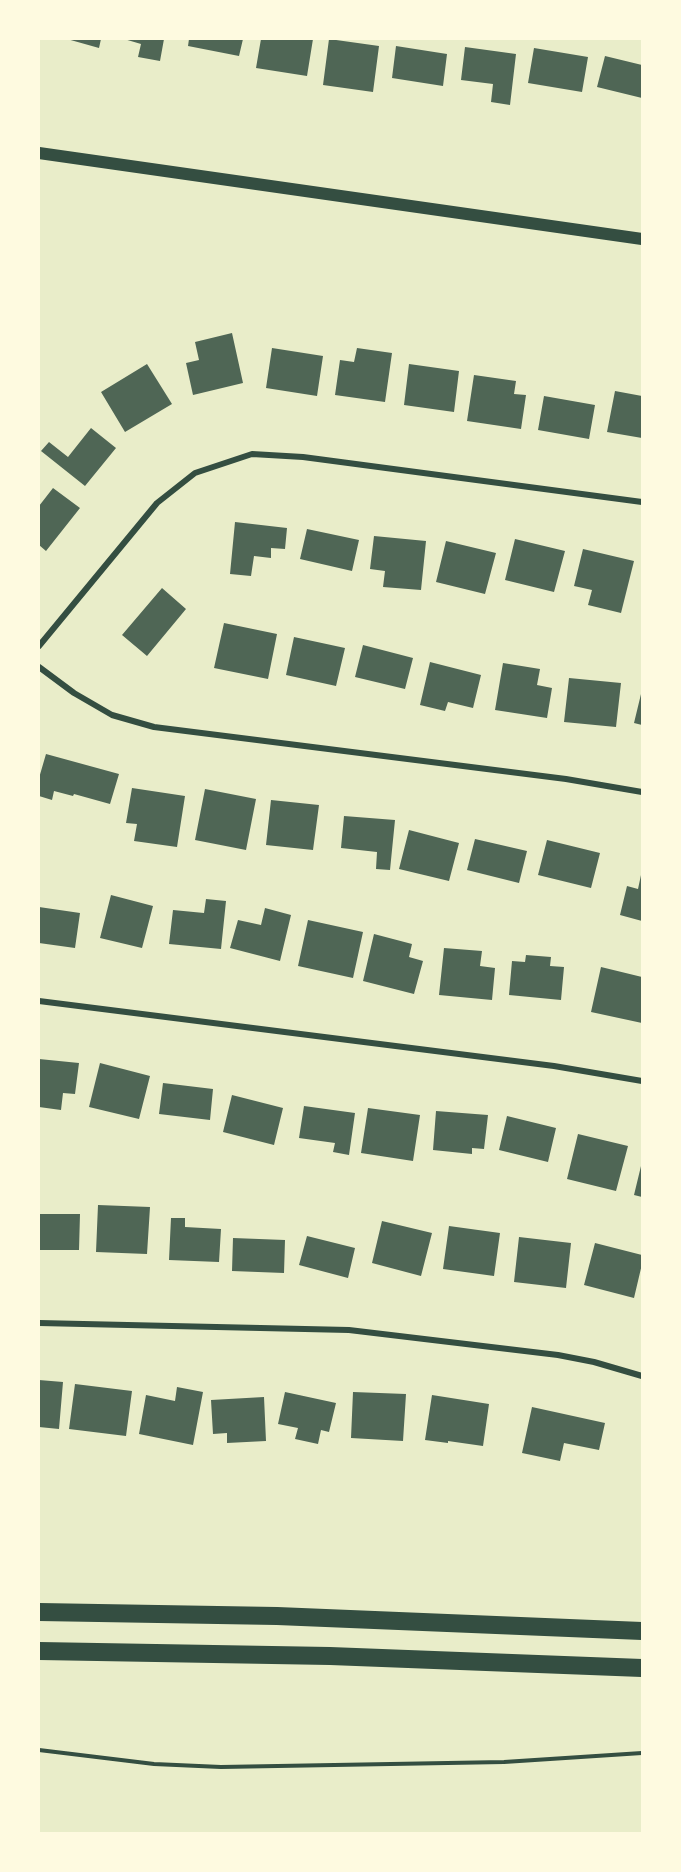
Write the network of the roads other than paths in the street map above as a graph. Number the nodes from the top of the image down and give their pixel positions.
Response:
1 (39, 153) edge
2 (642, 239) edge
3 (642, 502) edge
4 (39, 646) edge
5 (39, 668) edge
6 (642, 792) edge
7 (39, 1001) edge
8 (642, 1081) edge
9 (39, 1323) edge
10 (642, 1376) edge
11 (39, 1612) edge
12 (642, 1631) edge
13 (39, 1651) edge
14 (642, 1668) edge

1 - 2 main road
3 - 4 street
5 - 6 street
7 - 8 street
9 - 10 street
11 - 12 highway
13 - 14 highway

